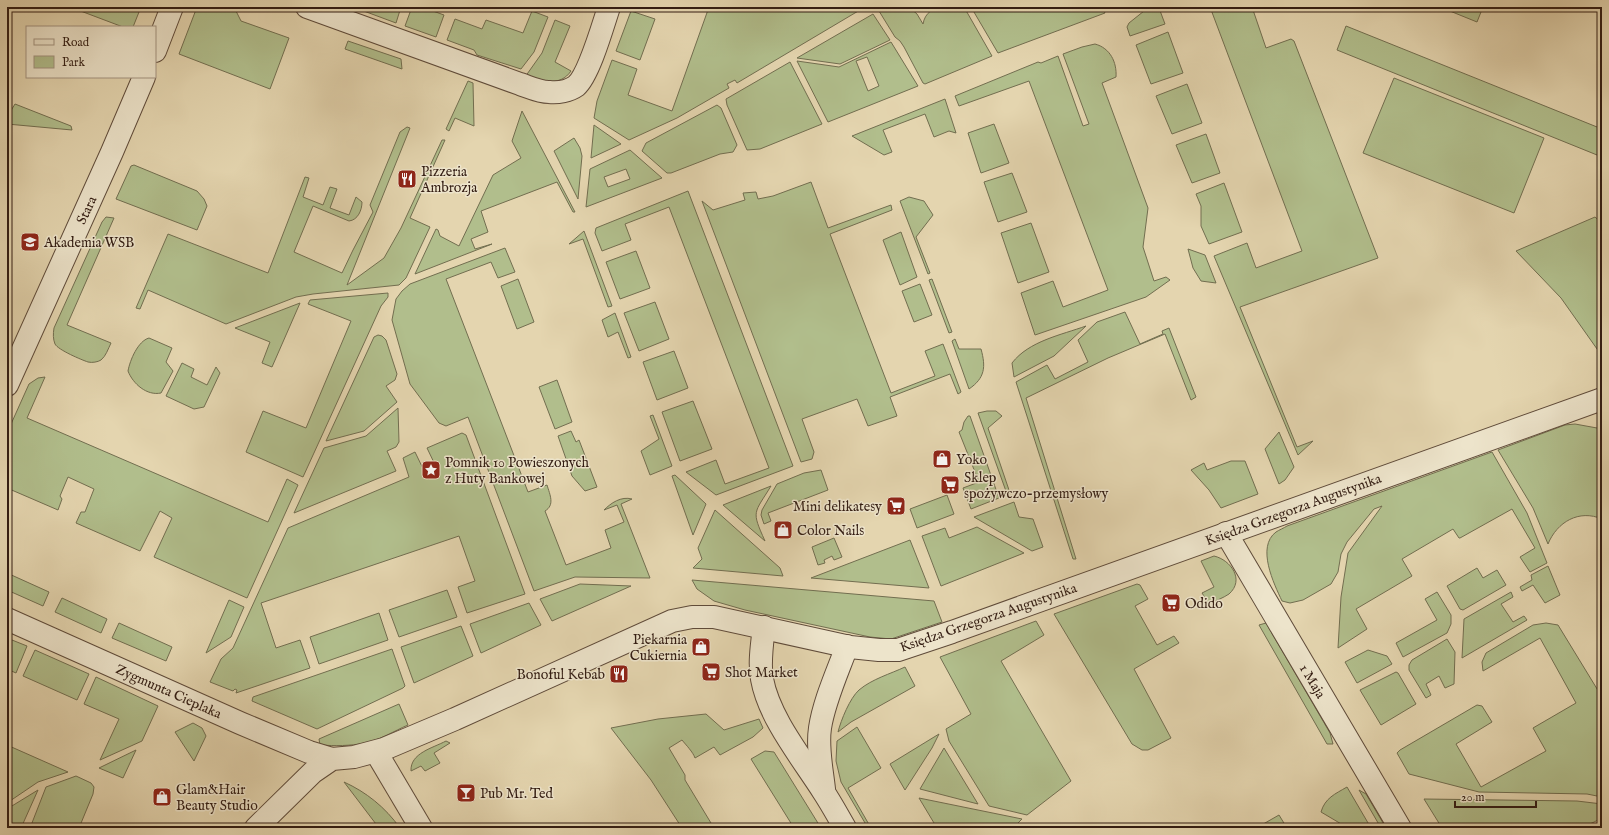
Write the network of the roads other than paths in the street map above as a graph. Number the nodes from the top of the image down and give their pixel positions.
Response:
1 (172, 7) edge
2 (307, 7) edge
3 (609, 7) edge
4 (156, 48) edge
5 (144, 78) edge
6 (7, 385) edge
7 (1602, 399) edge
8 (1226, 533) junction
9 (7, 619) edge
10 (764, 627) junction
11 (847, 646) junction
12 (376, 752) junction
13 (332, 759) junction
14 (824, 792) junction
15 (256, 828) edge
16 (421, 828) edge
17 (845, 828) edge
18 (1400, 828) edge

1 - 4 street
2 - 3 street
5 - 6 street, Stara
7 - 8 street, Księdza Grzegorza Augustynika
8 - 11 street, Księdza Grzegorza Augustynika
8 - 18 street, 1 Maja
9 - 13 street, Zygmunta Cieplaka
10 - 11 street, Księdza Grzegorza Augustynika
10 - 12 street, Księdza Grzegorza Augustynika
10 - 14 street
11 - 14 street
12 - 13 street, Księdza Grzegorza Augustynika
12 - 16 street
13 - 15 street, Księdza Grzegorza Augustynika
14 - 17 street

